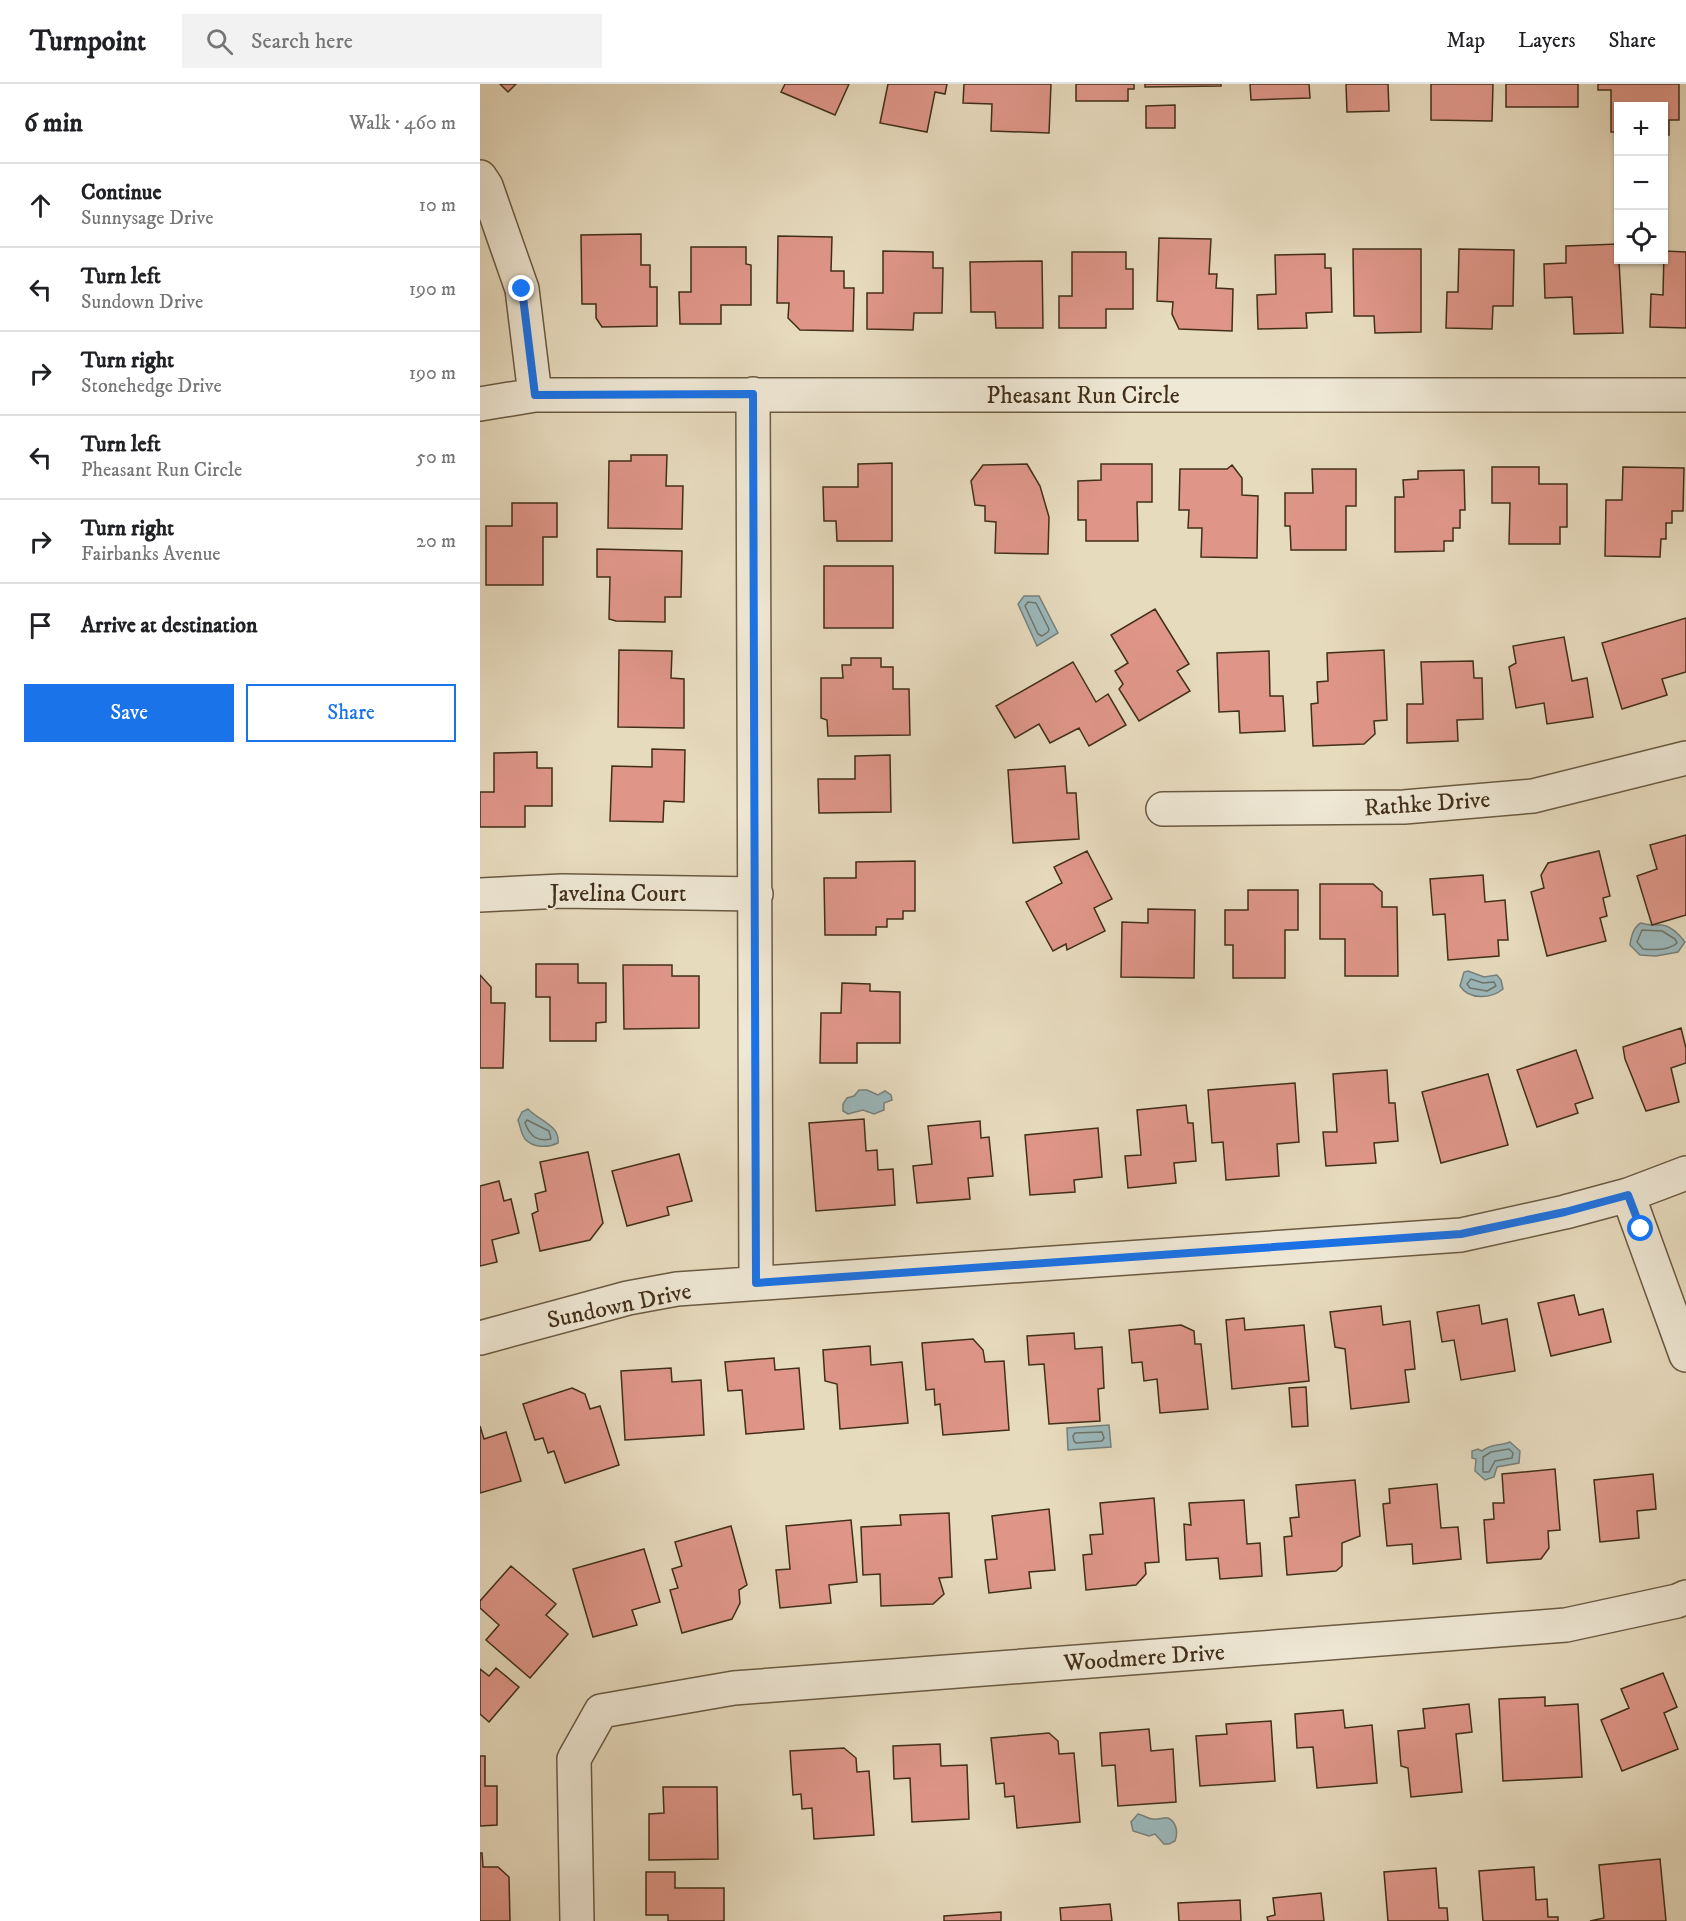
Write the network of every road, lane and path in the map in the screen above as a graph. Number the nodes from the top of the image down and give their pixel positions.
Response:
1 (480, 177) edge
2 (753, 394) junction
3 (535, 395) junction
4 (1686, 395) edge
5 (480, 404) edge
6 (1686, 758) edge
7 (1163, 809) dead end
8 (756, 894) junction
9 (480, 895) edge
10 (1686, 1173) edge
11 (1628, 1195) junction
12 (756, 1283) junction
13 (480, 1338) edge
14 (1686, 1355) edge
15 (1686, 1597) edge
16 (577, 1921) edge

1 - 3 street
2 - 3 street, Pheasant Run Circle
2 - 4 street, Pheasant Run Circle
2 - 8 street
3 - 5 street, Pheasant Run Circle
6 - 7 street, Rathke Drive
8 - 9 street, Javelina Court
8 - 12 street
10 - 11 street, Sundown Drive
11 - 12 street, Sundown Drive
11 - 14 street
12 - 13 street, Sundown Drive
15 - 16 street, Woodmere Drive

